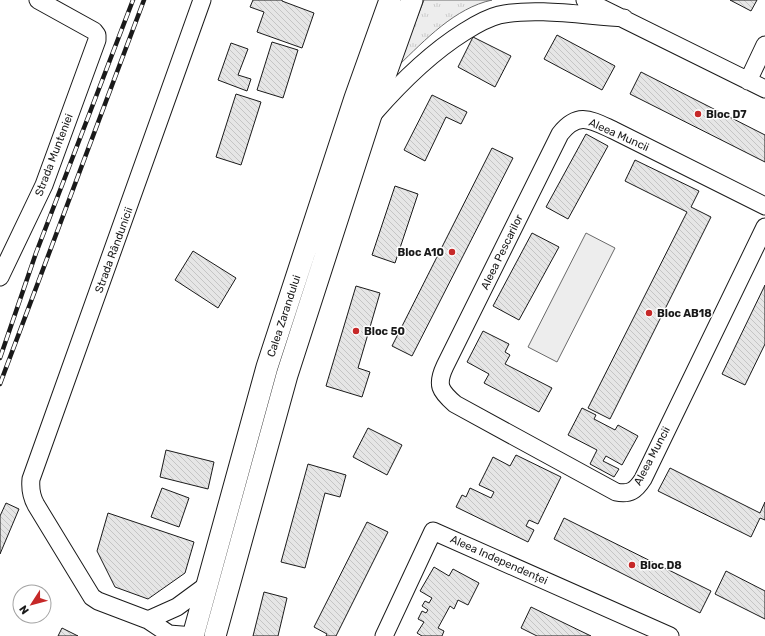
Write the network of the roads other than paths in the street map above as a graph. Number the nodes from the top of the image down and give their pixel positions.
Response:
1 (38, 0) edge
2 (202, 0) edge
3 (390, 0) edge
4 (412, 0) edge
5 (585, 0) edge
6 (624, 18) junction
7 (765, 45) edge
8 (748, 80) junction
9 (765, 89) edge
10 (370, 118) junction
11 (581, 118) joint
12 (765, 206) edge
13 (765, 227) edge
14 (0, 277) edge
15 (444, 395) joint
16 (207, 585) junction
17 (148, 620) junction
18 (160, 636) edge
19 (193, 636) edge
20 (215, 636) edge
21 (384, 636) edge
22 (670, 636) edge

1 - 14 street, Strada Munteniei
2 - 17 street, Strada Rândunicii
3 - 16 main road, Calea Zarandului
4 - 10 main road, Calea Zarandului
5 - 6 street
6 - 8 street
6 - 10 street
7 - 8 street
8 - 9 street
10 - 20 main road, Calea Zarandului
11 - 12 street, Aleea Muncii
11 - 15 street, Aleea Pescarilor
13 - 15 street, Aleea Muncii
16 - 17 street
16 - 19 main road, Calea Zarandului
17 - 18 street
17 - 19 street
21 - 22 street, Aleea Independenței

